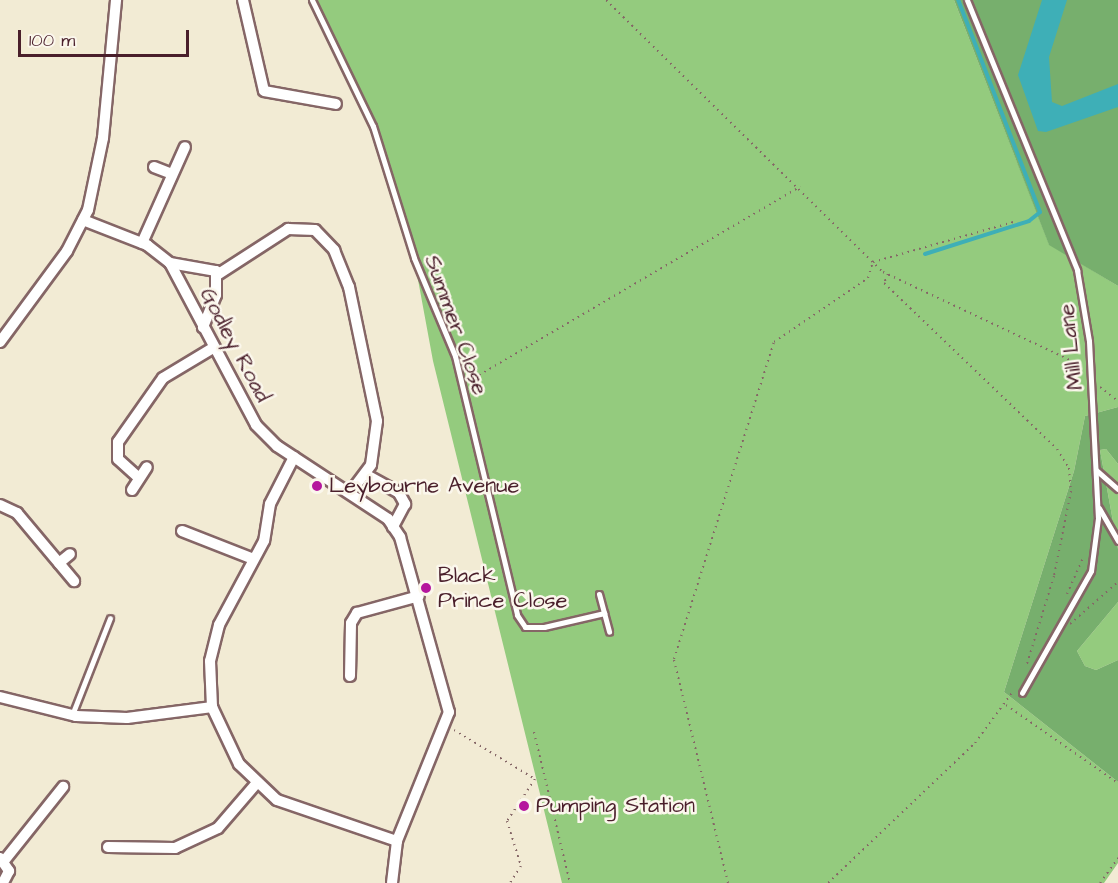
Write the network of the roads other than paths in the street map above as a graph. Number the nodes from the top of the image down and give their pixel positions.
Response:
1 (116, 0) edge
2 (243, 0) edge
3 (312, 0) edge
4 (967, 0) edge
5 (336, 104) dead end
6 (184, 147) dead end
7 (154, 167) dead end
8 (172, 174) junction
9 (84, 220) junction
10 (142, 243) junction
11 (170, 263) junction
12 (217, 275) junction
13 (203, 328) junction
14 (0, 342) edge
15 (213, 348) junction
16 (294, 458) junction
17 (147, 467) dead end
18 (1096, 470) junction
19 (365, 474) junction
20 (140, 478) junction
21 (1118, 489) edge
22 (132, 490) dead end
23 (350, 493) junction
24 (0, 505) edge
25 (1098, 507) junction
26 (393, 527) junction
27 (182, 531) dead end
28 (1118, 541) edge
29 (70, 554) dead end
30 (252, 558) junction
31 (59, 563) junction
32 (74, 581) dead end
33 (599, 594) dead end
34 (419, 596) junction
35 (604, 613) junction
36 (110, 618) dead end
37 (609, 632) dead end
38 (363, 664) dead end
39 (1022, 693) road end
40 (0, 697) edge
41 (212, 707) junction
42 (72, 715) junction
43 (256, 784) junction
44 (63, 787) dead end
45 (397, 841) junction
46 (108, 847) dead end
47 (2, 859) edge
48 (3, 883) edge
49 (392, 883) edge

1 - 9 street
2 - 5 street
3 - 35 lane, Summer Close
4 - 18 lane, Mill Lane
6 - 8 street
7 - 8 street
8 - 10 street
9 - 10 street, Godley Road
9 - 14 street
10 - 11 street, Godley Road
11 - 12 street
11 - 13 street, Godley Road
12 - 13 street
12 - 19 street
13 - 15 street, Godley Road
15 - 16 street, Godley Road
15 - 20 street
16 - 23 street, Godley Road
16 - 30 street
17 - 20 street
18 - 21 lane
18 - 25 lane, Mill Lane
19 - 23 street
19 - 26 street
20 - 22 street
23 - 26 street, Godley Road
24 - 31 street
25 - 28 lane
25 - 39 lane, Mill Lane
26 - 34 street
27 - 30 street
29 - 31 street
30 - 41 street
31 - 32 street
33 - 35 lane
34 - 38 street
34 - 45 street
35 - 37 lane
36 - 42 lane
40 - 42 street
41 - 42 street
41 - 43 street
43 - 45 street
43 - 46 street
44 - 47 street
45 - 49 street
47 - 48 street

